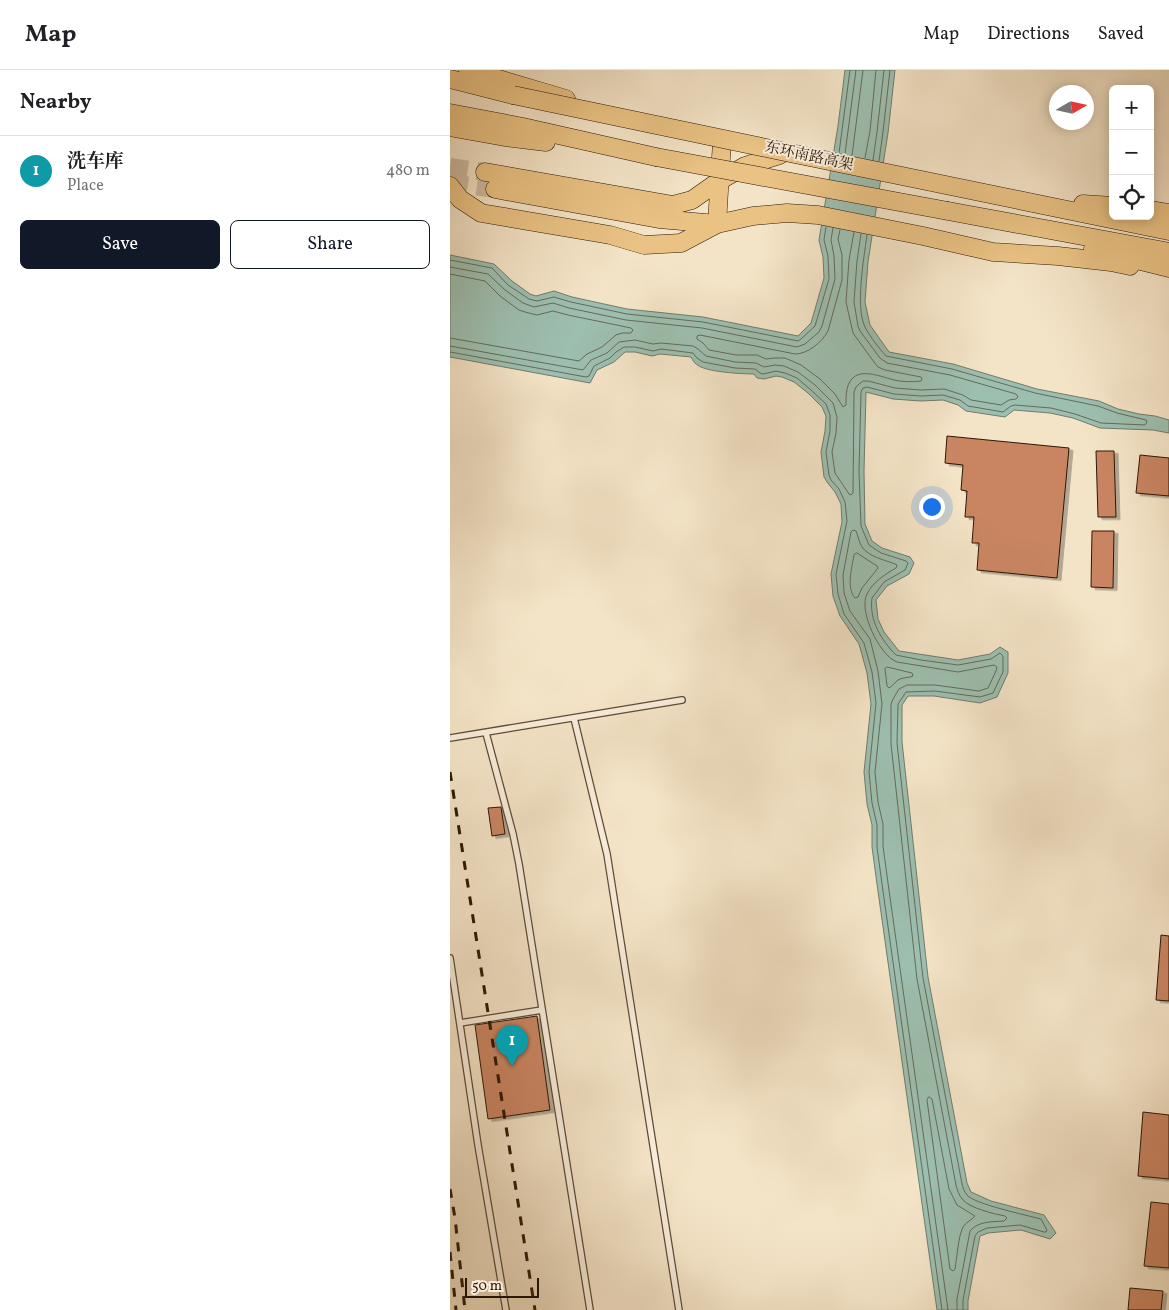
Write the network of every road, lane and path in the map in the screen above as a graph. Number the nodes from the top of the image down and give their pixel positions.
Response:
1 (468, 70) edge
2 (450, 81) edge
3 (450, 113) edge
4 (450, 127) edge
5 (722, 141) junction
6 (780, 155) junction
7 (656, 157) junction
8 (485, 172) tunnel mouth
9 (720, 181) junction
10 (450, 186) edge
11 (495, 189) tunnel mouth
12 (1028, 202) junction
13 (1109, 206) edge
14 (1154, 211) edge
15 (1169, 213) edge
16 (980, 217) junction
17 (717, 224) junction
18 (1169, 231) edge
19 (1169, 238) edge
20 (1169, 252) edge
21 (1169, 268) edge
22 (1169, 273) edge
23 (682, 700) dead end
24 (574, 718) junction
25 (486, 733) junction
26 (450, 738) edge
27 (450, 958) edge
28 (542, 1010) junction
29 (460, 1022) junction
30 (506, 1310) edge
31 (590, 1310) edge
32 (680, 1310) edge

1 - 5 main road
2 - 12 main road, 东环南路高架, bridge
3 - 7 main road, 东环南路高架
4 - 7 main road
5 - 6 main road
5 - 9 main road
6 - 9 main road
6 - 19 main road
7 - 16 main road, 东环南路高架, bridge
8 - 9 main road
9 - 17 main road
10 - 17 main road
11 - 17 main road
12 - 13 main road
12 - 18 main road, 东环南路高架
14 - 15 main road
16 - 20 main road, 东环南路高架
16 - 21 main road
17 - 22 main road
23 - 24 lane
24 - 25 lane
24 - 32 lane
25 - 26 lane
25 - 28 lane
27 - 29 lane
28 - 29 lane
28 - 31 lane
29 - 30 lane

